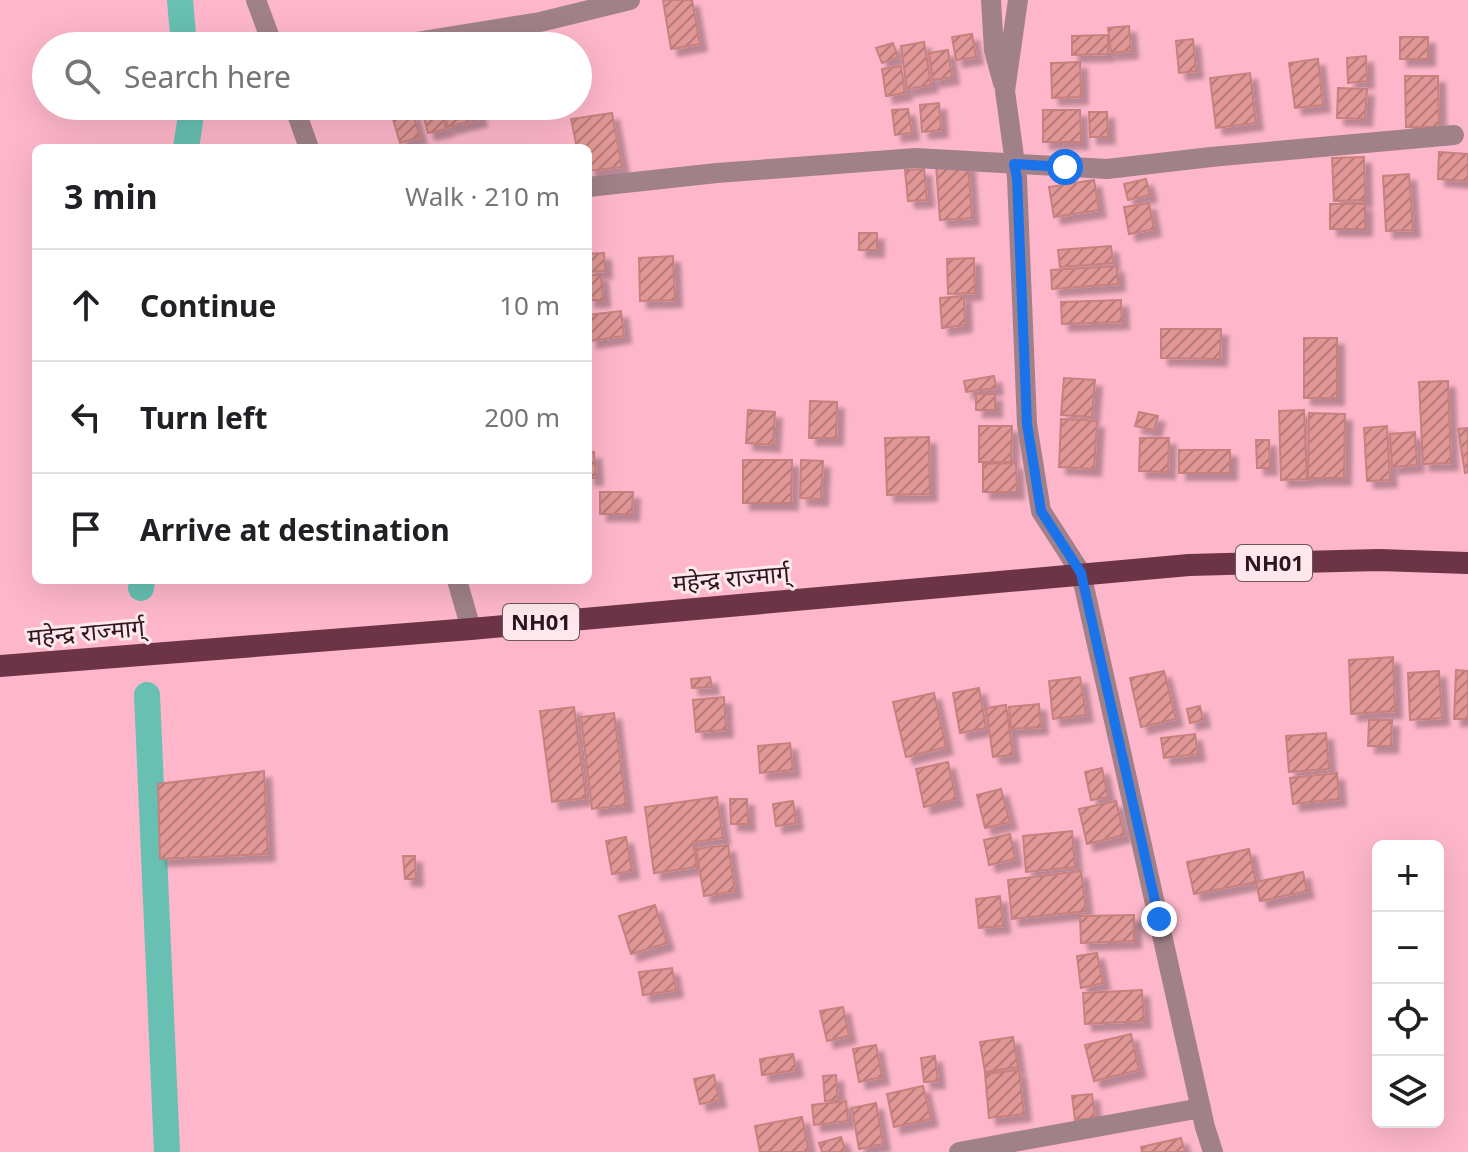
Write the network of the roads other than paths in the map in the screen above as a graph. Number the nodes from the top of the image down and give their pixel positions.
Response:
1 (256, 0) edge
2 (630, 0) edge
3 (991, 0) edge
4 (1018, 0) edge
5 (268, 32) edge
6 (478, 32) edge
7 (1005, 91) junction
8 (299, 120) edge
9 (1454, 135) dead end
10 (308, 144) edge
11 (1014, 164) junction
12 (592, 187) edge
13 (1468, 563) edge
14 (1081, 573) junction
15 (458, 584) edge
16 (471, 629) junction
17 (0, 666) edge
18 (1201, 1108) junction
19 (959, 1152) edge
20 (1213, 1152) edge

1 - 5 street
2 - 6 street
3 - 7 street
4 - 7 street
7 - 11 street
8 - 10 street
9 - 11 street
11 - 12 street
11 - 14 street
13 - 14 highway, महेन्द्र राज्मार्ग् / NH01
14 - 16 highway, महेन्द्र राज्मार्ग् / NH01
14 - 18 street
15 - 16 street
16 - 17 highway, महेन्द्र राज्मार्ग् / NH01
18 - 19 street
18 - 20 street

